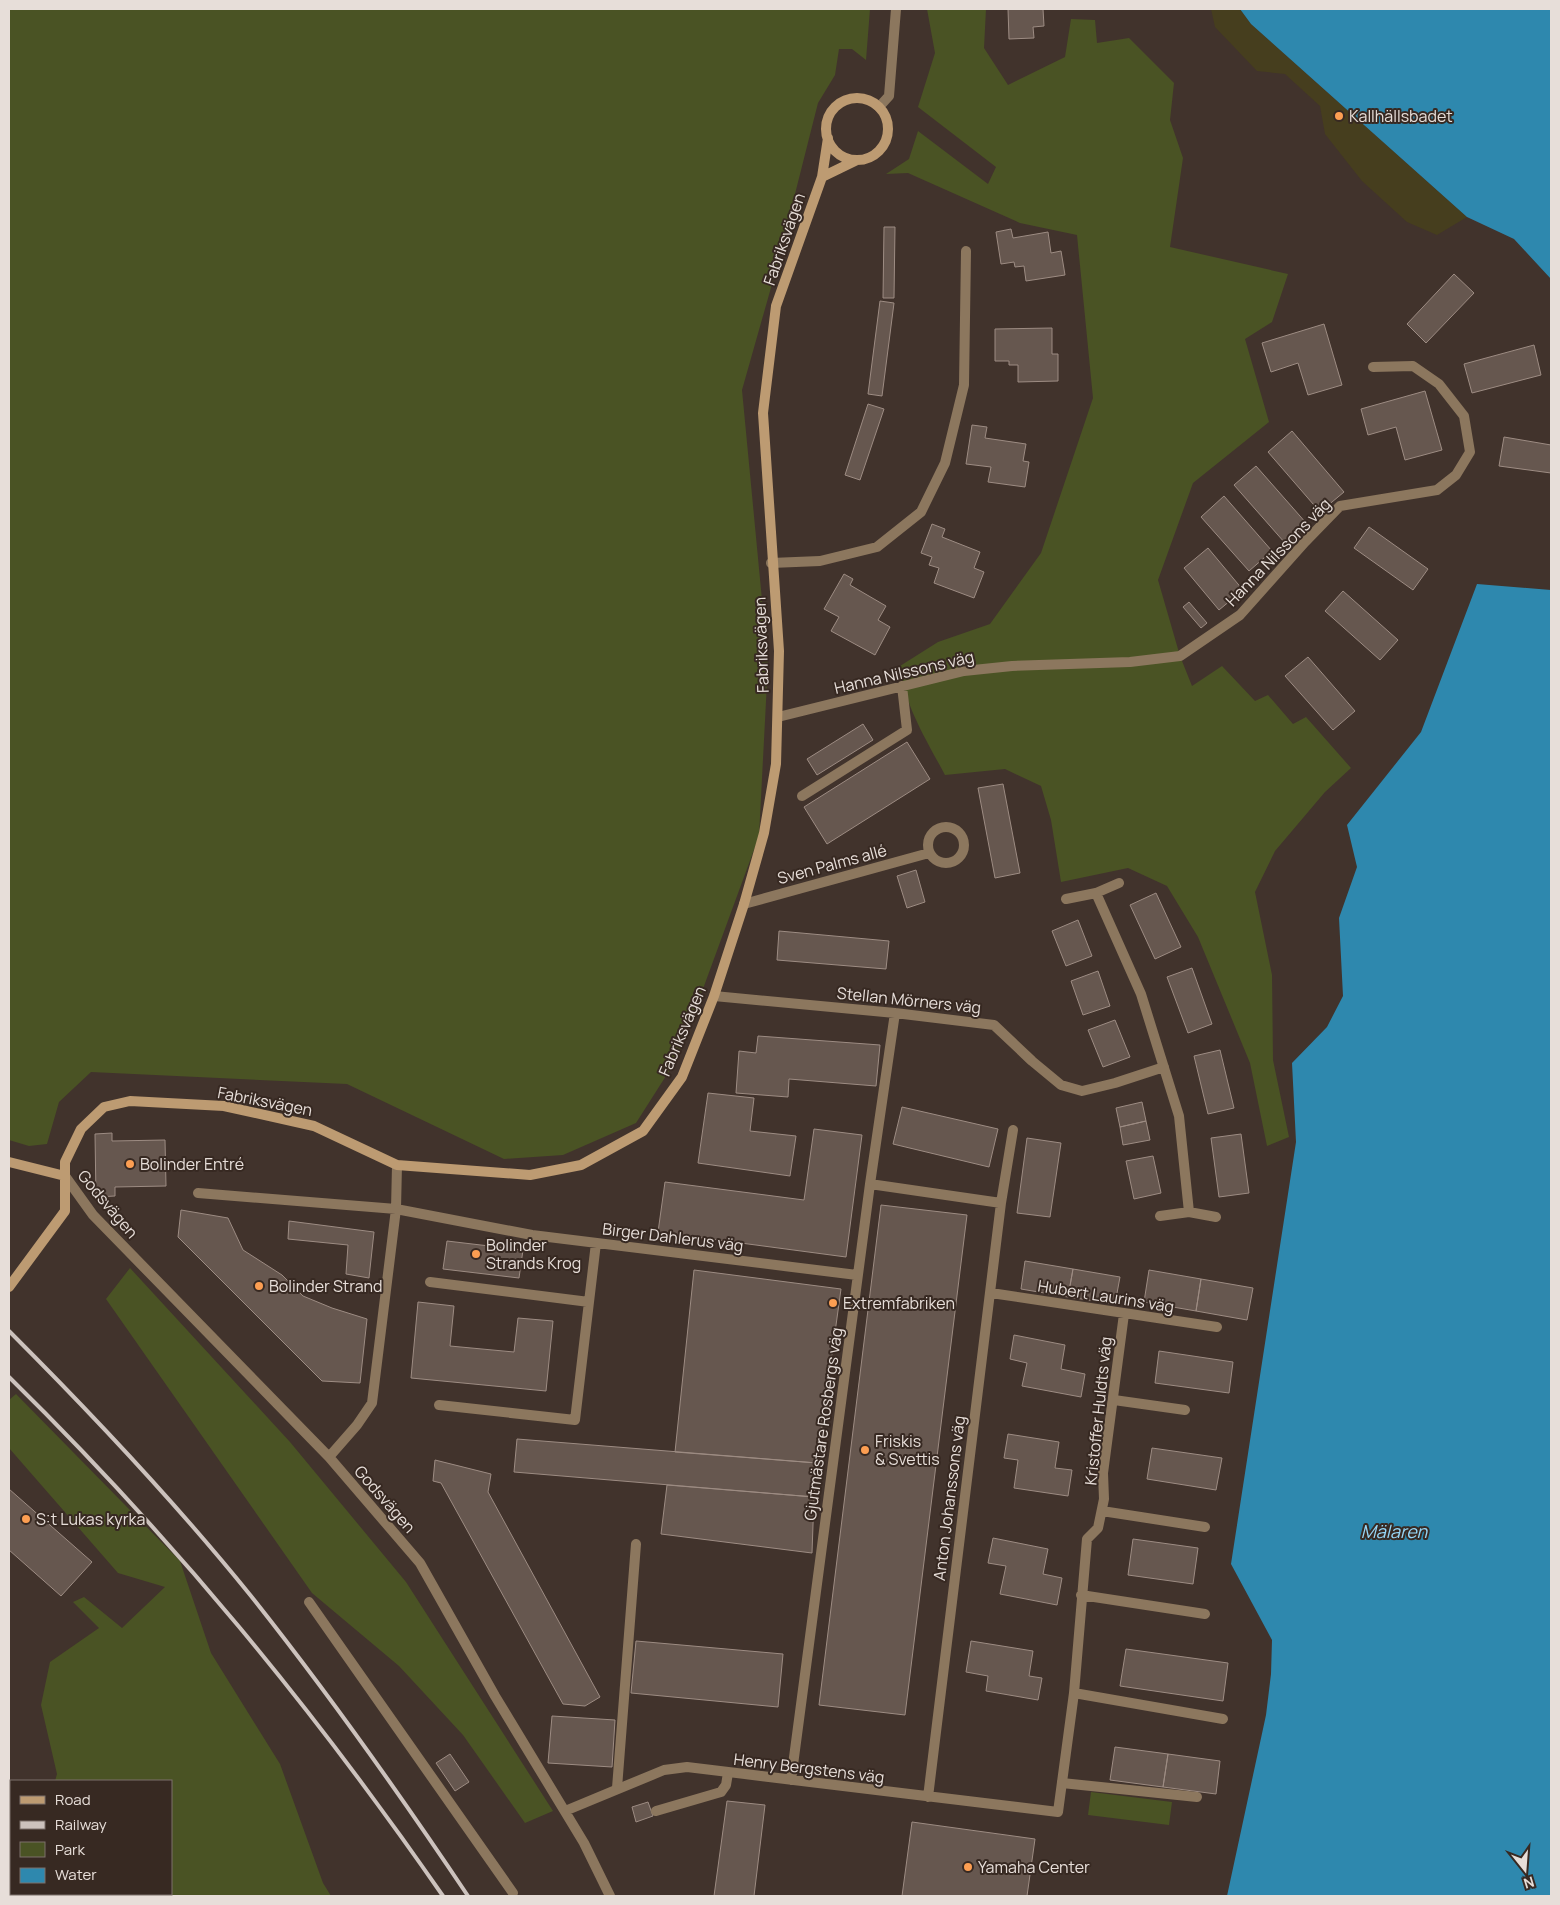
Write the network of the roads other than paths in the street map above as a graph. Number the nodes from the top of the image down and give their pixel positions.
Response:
1 (896, 9) edge
2 (880, 107) junction
3 (828, 138) junction
4 (858, 160) junction
5 (822, 177) junction
6 (966, 251) dead end
7 (1373, 367) dead end
8 (772, 563) junction
9 (902, 686) junction
10 (778, 717) junction
11 (802, 796) dead end
12 (929, 852) dead end
13 (1119, 883) dead end
14 (1096, 893) junction
15 (1066, 899) dead end
16 (744, 904) junction
17 (714, 996) junction
18 (895, 1013) junction
19 (1164, 1067) junction
20 (1013, 1130) dead end
21 (9, 1162) edge
22 (397, 1166) junction
23 (65, 1176) junction
24 (870, 1184) junction
25 (198, 1193) dead end
26 (1001, 1203) junction
27 (396, 1210) junction
28 (1189, 1212) junction
29 (1160, 1216) dead end
30 (1216, 1218) dead end
31 (596, 1243) junction
32 (857, 1275) junction
33 (430, 1282) dead end
34 (9, 1287) edge
35 (991, 1293) junction
36 (588, 1302) junction
37 (1124, 1314) junction
38 (1218, 1327) dead end
39 (1114, 1400) junction
40 (439, 1405) dead end
41 (1185, 1410) dead end
42 (329, 1457) junction
43 (1102, 1511) junction
44 (1205, 1528) dead end
45 (636, 1544) dead end
46 (1081, 1595) junction
47 (309, 1602) dead end
48 (1205, 1614) dead end
49 (1074, 1693) junction
50 (1223, 1719) dead end
51 (728, 1773) junction
52 (791, 1780) junction
53 (1062, 1783) junction
54 (617, 1788) junction
55 (928, 1797) junction
56 (1197, 1797) dead end
57 (565, 1811) junction
58 (656, 1812) dead end
59 (1058, 1812) joint
60 (513, 1893) dead end
61 (610, 1896) edge

1 - 2 street
2 - 3 street, Fabriksvägen
2 - 4 street, Fabriksvägen
3 - 4 street
3 - 5 street, Fabriksvägen
4 - 5 street, Fabriksvägen
5 - 8 street, Fabriksvägen
6 - 8 street
7 - 9 street, Hanna Nilssons väg
8 - 10 street, Fabriksvägen
9 - 10 street, Hanna Nilssons väg
9 - 11 street
10 - 16 street, Fabriksvägen
12 - 16 street, Sven Palms allé
13 - 14 street
14 - 15 street
14 - 19 street
16 - 17 street, Fabriksvägen
17 - 18 street, Stellan Mörners väg
17 - 22 street, Fabriksvägen
18 - 19 street, Stellan Mörners väg
18 - 24 street, Gjutmästare Rosbergs väg
19 - 28 street
20 - 26 street, Anton Johanssons väg
21 - 23 street
22 - 23 street, Fabriksvägen
22 - 27 street
23 - 34 street, Fabriksvägen
23 - 42 street, Godsvägen
24 - 26 street
24 - 32 street, Gjutmästare Rosbergs väg
25 - 27 street, Birger Dahlerus väg
26 - 35 street, Anton Johanssons väg
27 - 31 street, Birger Dahlerus väg
27 - 42 street
28 - 29 street
28 - 30 street
31 - 32 street, Birger Dahlerus väg
31 - 36 street
32 - 52 street, Gjutmästare Rosbergs väg
33 - 36 street
35 - 37 street, Hubert Laurins väg
35 - 55 street, Anton Johanssons väg
36 - 40 street
37 - 38 street, Hubert Laurins väg
37 - 39 street, Kristoffer Huldts väg
39 - 41 street
39 - 43 street, Kristoffer Huldts väg
42 - 57 street, Godsvägen
43 - 44 street
43 - 46 street, Kristoffer Huldts väg
45 - 54 street
46 - 48 street
46 - 49 street, Kristoffer Huldts väg
47 - 60 street
49 - 50 street
49 - 53 street, Kristoffer Huldts väg
51 - 52 street, Henry Bergstens väg
51 - 54 street, Henry Bergstens väg
51 - 58 street
52 - 55 street, Henry Bergstens väg
53 - 56 street
53 - 59 street, Kristoffer Huldts väg
54 - 57 street, Henry Bergstens väg
55 - 59 street, Henry Bergstens väg
57 - 61 street, Godsvägen

